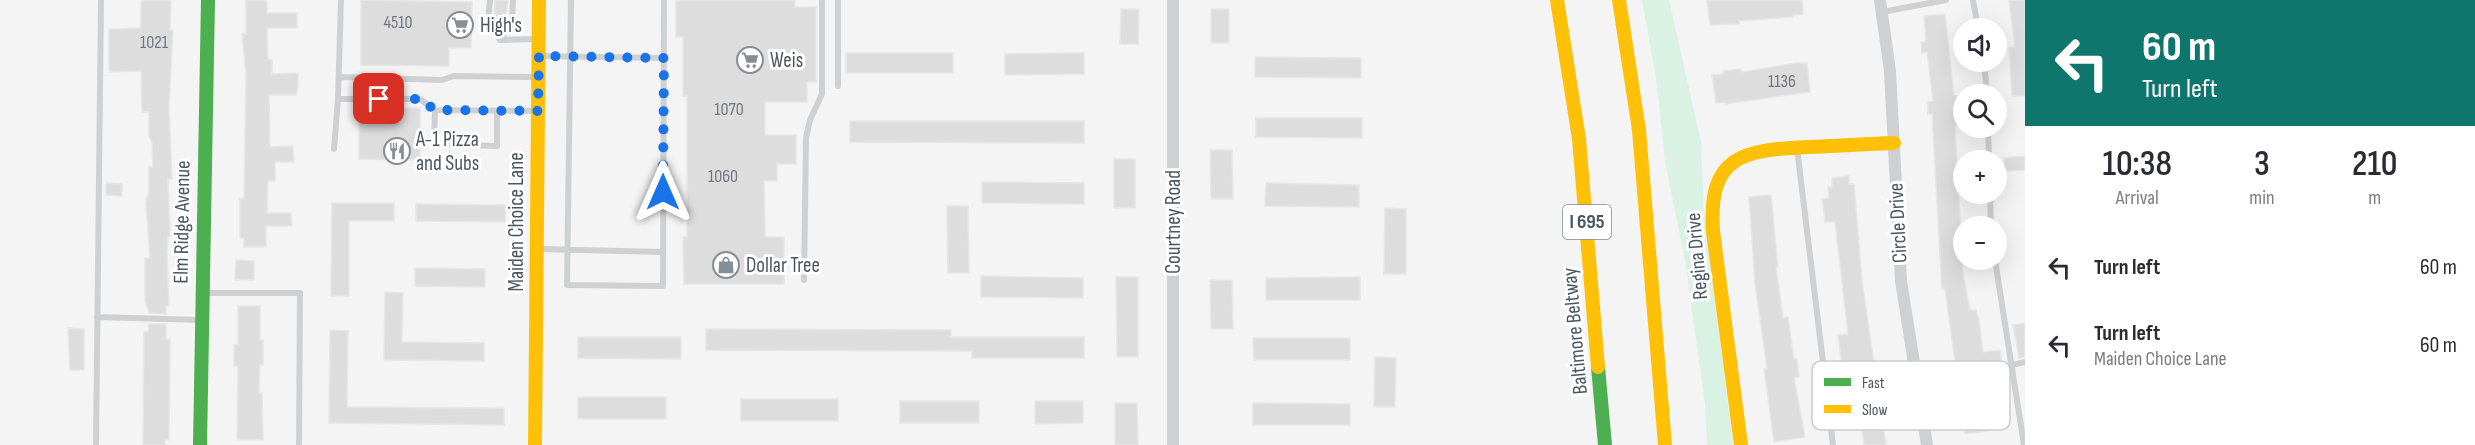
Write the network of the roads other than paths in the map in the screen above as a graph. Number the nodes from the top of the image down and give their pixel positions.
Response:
1 (101, 0) edge
2 (208, 0) edge
3 (341, 0) edge
4 (490, 0) edge
5 (513, 0) edge
6 (540, 0) edge
7 (571, 0) edge
8 (664, 0) edge
9 (822, 0) edge
10 (838, 0) edge
11 (1173, 0) edge
12 (1557, 0) edge
13 (1619, 0) edge
14 (1946, 0) edge
15 (1973, 0) edge
16 (1881, 6) edge
17 (1976, 18) edge
18 (539, 39) junction
19 (500, 40) junction
20 (539, 56) junction
21 (570, 57) junction
22 (664, 58) junction
23 (339, 77) junction
24 (538, 77) junction
25 (838, 86) dead end
26 (338, 99) junction
27 (435, 110) junction
28 (497, 111) junction
29 (538, 111) junction
30 (1894, 143) junction
31 (1797, 147) junction
32 (334, 149) dead end
33 (537, 249) junction
34 (568, 250) junction
35 (663, 252) junction
36 (1997, 270) edge
37 (804, 280) dead end
38 (202, 293) junction
39 (97, 317) junction
40 (202, 320) junction
41 (1823, 361) edge
42 (1914, 361) edge
43 (2025, 362) edge
44 (2012, 365) junction
45 (1831, 430) edge
46 (1925, 430) edge
47 (96, 445) edge
48 (200, 445) edge
49 (299, 445) edge
50 (535, 445) edge
51 (1173, 445) edge
52 (1605, 445) edge
53 (1665, 445) edge
54 (1741, 445) edge
55 (1833, 445) edge
56 (1927, 445) edge
57 (2024, 445) edge

1 - 39 lane
2 - 38 main road, Elm Ridge Avenue
3 - 23 lane
4 - 19 lane
5 - 19 lane
6 - 18 main road, Maiden Choice Lane
7 - 21 lane
8 - 22 lane
9 - 37 lane
10 - 25 lane
11 - 51 street, Courtney Road
12 - 52 main road, Baltimore Beltway / I 695
13 - 53 main road
14 - 16 lane
15 - 17 lane
16 - 30 street, Circle Drive
18 - 19 lane
18 - 20 main road, Maiden Choice Lane
20 - 21 lane
20 - 24 main road, Maiden Choice Lane
21 - 22 lane
21 - 34 lane
22 - 35 lane
23 - 24 lane
23 - 26 lane
24 - 29 main road, Maiden Choice Lane
26 - 27 lane
26 - 32 lane
27 - 28 lane
27 - 28 lane
28 - 29 lane
29 - 33 main road, Maiden Choice Lane
30 - 31 main road, Regina Drive
30 - 42 street, Circle Drive
31 - 41 lane
31 - 54 main road, Regina Drive
33 - 34 lane
33 - 50 main road, Maiden Choice Lane
34 - 35 lane
34 - 35 lane
36 - 44 lane
38 - 40 main road, Elm Ridge Avenue
38 - 49 lane
39 - 40 lane
39 - 47 lane
40 - 48 main road, Elm Ridge Avenue
43 - 44 lane
44 - 57 lane
45 - 55 lane
46 - 56 street, Circle Drive

